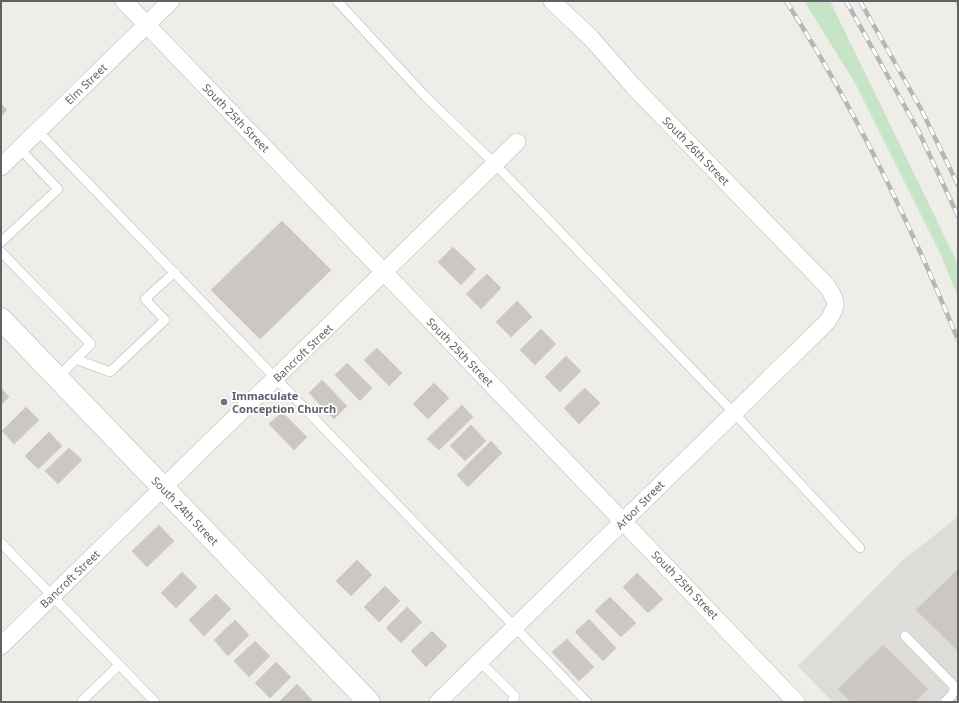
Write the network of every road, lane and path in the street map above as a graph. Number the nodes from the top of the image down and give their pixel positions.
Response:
1 (124, 1) edge
2 (171, 1) edge
3 (338, 1) edge
4 (552, 1) edge
5 (147, 24) junction
6 (38, 131) junction
7 (517, 142) dead end
8 (20, 148) junction
9 (495, 164) junction
10 (1, 167) edge
11 (1, 242) edge
12 (1, 252) edge
13 (175, 272) junction
14 (384, 273) junction
15 (836, 304) joint
16 (1, 319) edge
17 (76, 358) junction
18 (57, 378) junction
19 (277, 378) junction
20 (734, 412) junction
21 (164, 489) junction
22 (624, 522) junction
23 (1, 543) edge
24 (860, 548) dead end
25 (52, 596) junction
26 (515, 628) junction
27 (905, 636) dead end
28 (1, 646) edge
29 (480, 662) junction
30 (119, 666) junction
31 (440, 701) edge
32 (82, 702) edge
33 (155, 702) edge
34 (369, 702) edge
35 (512, 702) edge
36 (587, 702) edge
37 (796, 702) edge
38 (945, 702) edge

1 - 5 street, South 25th Street
2 - 5 street, Elm Street
3 - 9 lane
4 - 15 street, South 26th Street
5 - 6 street, Elm Street
5 - 14 street, South 25th Street
6 - 8 street, Elm Street
6 - 13 lane
7 - 9 street, Bancroft Street
8 - 10 street, Elm Street
8 - 11 lane
9 - 14 street, Bancroft Street
9 - 20 lane
12 - 17 lane
13 - 17 lane
13 - 19 lane
14 - 19 street, Bancroft Street
14 - 22 street, South 25th Street
15 - 20 street, Arbor Street
16 - 18 main road, South 24th Street
17 - 18 lane
18 - 21 main road, South 24th Street
19 - 21 street, Bancroft Street
19 - 26 lane
20 - 22 street, Arbor Street
20 - 24 lane
21 - 25 street, Bancroft Street
21 - 34 main road, South 24th Street
22 - 26 street, Arbor Street
22 - 37 street, South 25th Street
23 - 25 lane
25 - 28 street, Bancroft Street
25 - 30 lane
26 - 29 street, Arbor Street
26 - 36 lane
27 - 38 lane
29 - 31 street, Arbor Street
29 - 35 lane
30 - 32 lane
30 - 33 lane

